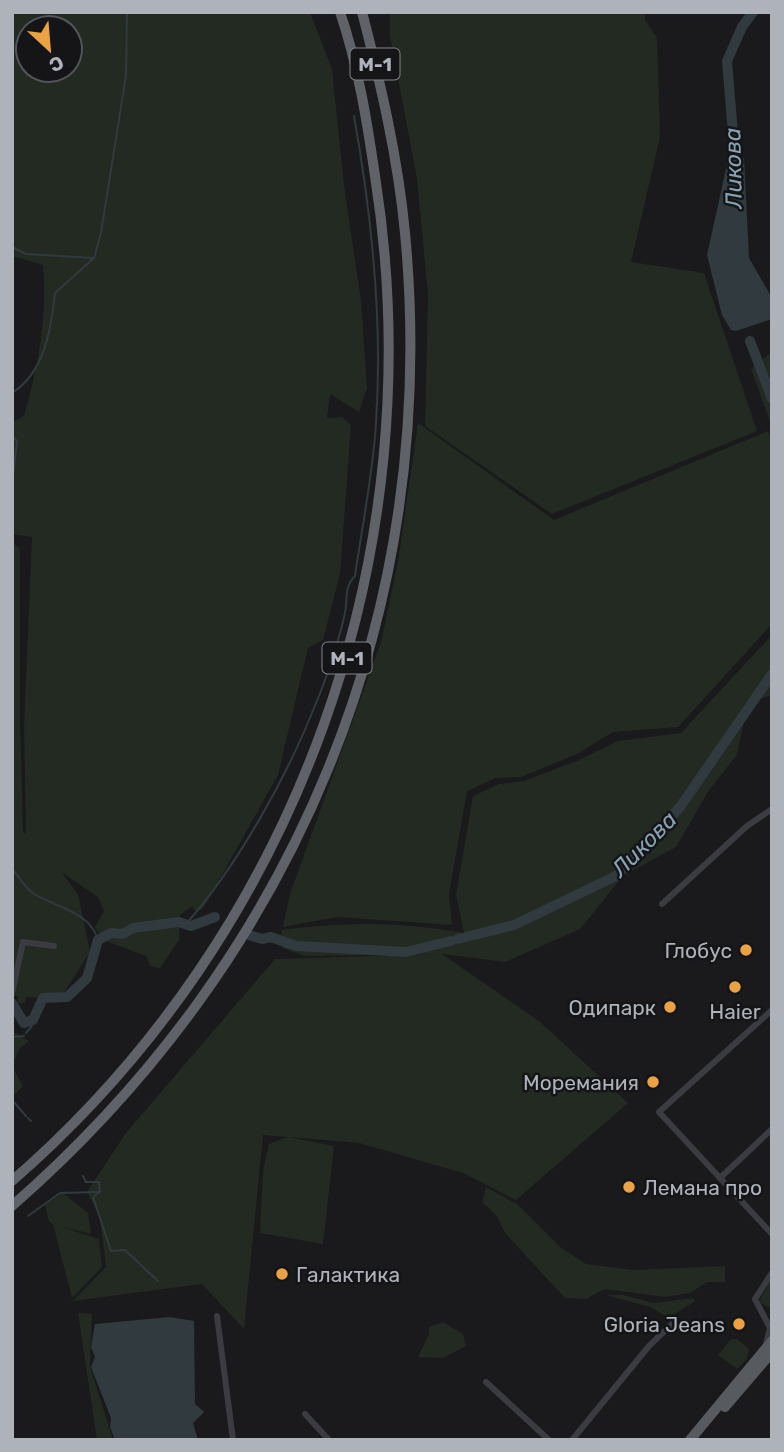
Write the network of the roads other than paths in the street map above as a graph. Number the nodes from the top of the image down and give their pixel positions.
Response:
1 (340, 12) edge
2 (362, 12) edge
3 (772, 809) edge
4 (662, 905) dead end
5 (54, 946) dead end
6 (13, 993) edge
7 (772, 1010) edge
8 (772, 1129) edge
9 (720, 1178) junction
10 (12, 1181) edge
11 (12, 1206) edge
12 (772, 1234) edge
13 (772, 1273) edge
14 (762, 1313) junction
15 (217, 1316) dead end
16 (772, 1316) edge
17 (676, 1321) dead end
18 (769, 1347) edge
19 (486, 1382) dead end
20 (305, 1414) dead end
21 (233, 1440) edge
22 (330, 1440) edge
23 (549, 1440) edge
24 (572, 1440) edge
25 (690, 1440) edge
26 (698, 1440) edge

1 - 10 highway, М-1
2 - 11 highway, М-1
3 - 4 street
5 - 6 street
7 - 9 street
8 - 9 street
9 - 12 street
13 - 14 street
14 - 16 street
14 - 18 street
15 - 21 street
17 - 24 street
18 - 25 main road
18 - 26 main road
19 - 23 street
20 - 22 street

